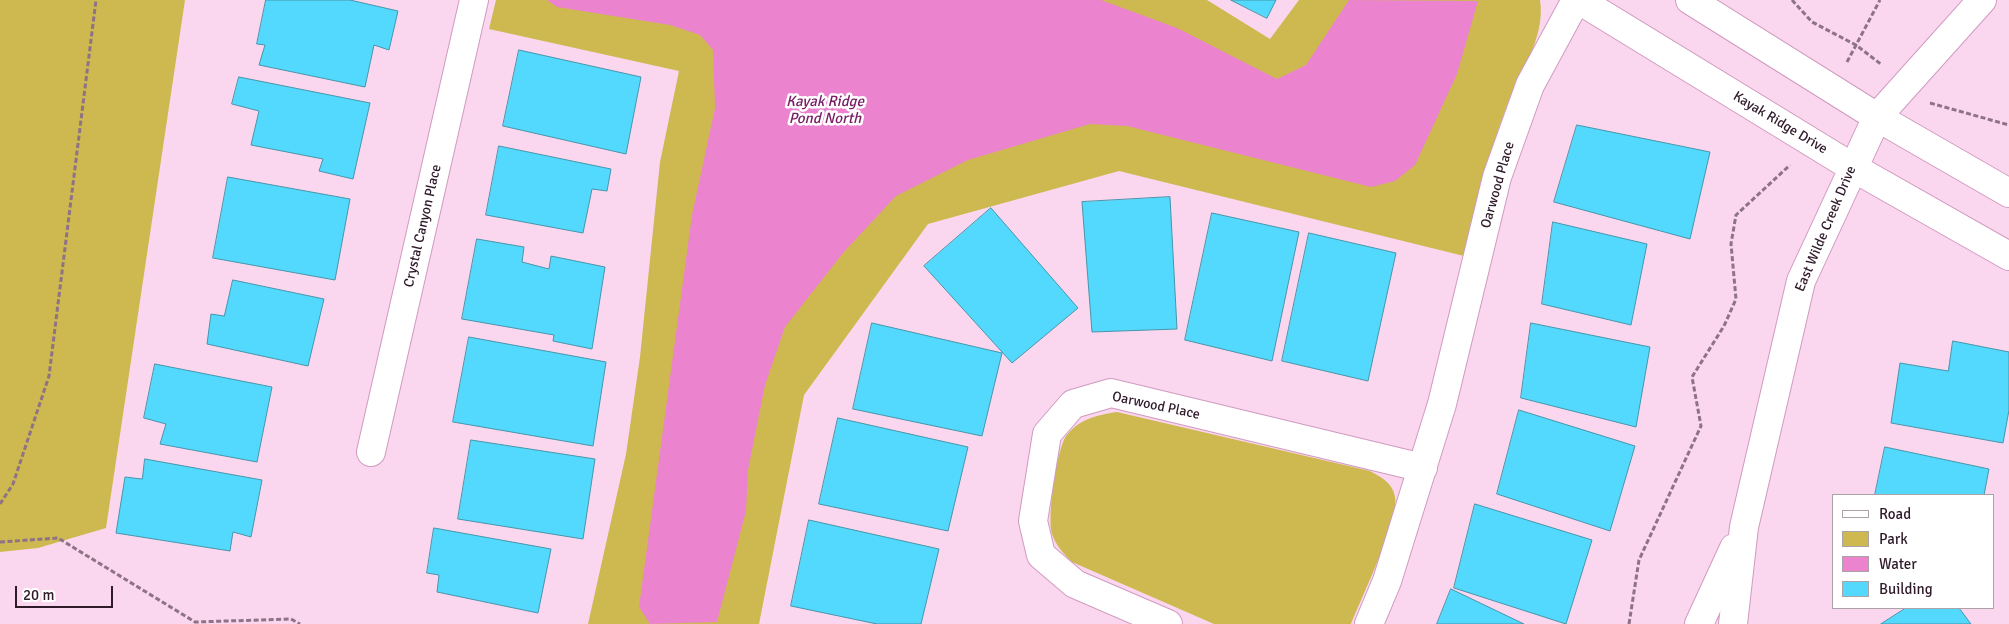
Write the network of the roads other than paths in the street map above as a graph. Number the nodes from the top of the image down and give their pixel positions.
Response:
1 (474, 0) edge
2 (1578, 0) edge
3 (1690, 0) edge
4 (1982, 0) edge
5 (1877, 117) junction
6 (1852, 167) junction
7 (2009, 193) edge
8 (2009, 256) edge
9 (371, 452) dead end
10 (1423, 468) junction
11 (1744, 527) junction
12 (1168, 624) edge
13 (1370, 624) edge
14 (1699, 624) edge
15 (1733, 624) edge

1 - 9 street, Crystal Canyon Place
2 - 6 street, Kayak Ridge Drive
2 - 10 street, Oarwood Place
3 - 5 street
4 - 5 street, East Wilde Creek Drive
5 - 6 street, East Wilde Creek Drive
5 - 7 street
6 - 8 street, Kayak Ridge Drive
6 - 11 street, East Wilde Creek Drive
10 - 12 street, Oarwood Place
10 - 13 street, Oarwood Place
11 - 14 street, East Wilde Creek Drive
11 - 15 street, East Wilde Creek Drive

